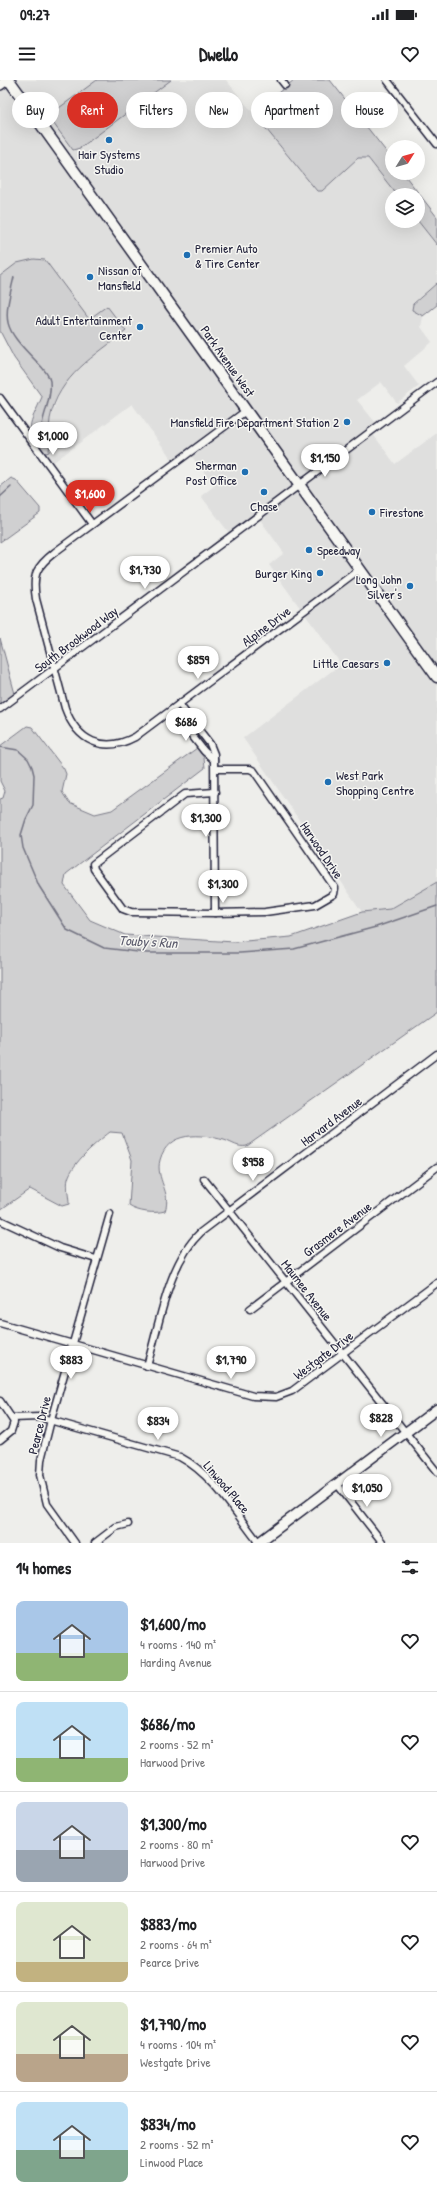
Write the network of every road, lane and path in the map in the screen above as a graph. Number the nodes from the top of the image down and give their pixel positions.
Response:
1 (8, 80) edge
2 (386, 80) edge
3 (0, 85) edge
4 (437, 144) edge
5 (437, 382) edge
6 (0, 398) edge
7 (247, 410) junction
8 (300, 485) junction
9 (92, 524) junction
10 (360, 569) junction
11 (55, 668) junction
12 (437, 677) edge
13 (180, 704) junction
14 (0, 709) edge
15 (172, 710) junction
16 (214, 760) junction
17 (215, 769) junction
18 (215, 792) junction
19 (215, 913) junction
20 (437, 1054) edge
21 (437, 1167) edge
22 (204, 1179) dead end
23 (230, 1211) junction
24 (110, 1214) dead end
25 (0, 1220) edge
26 (96, 1259) junction
27 (286, 1281) junction
28 (437, 1283) edge
29 (250, 1309) dead end
30 (0, 1323) edge
31 (72, 1344) junction
32 (343, 1353) junction
33 (147, 1366) junction
34 (0, 1401) edge
35 (437, 1409) edge
36 (13, 1418) junction
37 (50, 1420) junction
38 (406, 1432) junction
39 (0, 1440) edge
40 (437, 1472) edge
41 (336, 1484) junction
42 (128, 1524) dead end
43 (75, 1543) edge
44 (95, 1543) edge
45 (258, 1543) edge
46 (383, 1543) edge

1 - 3 main road
1 - 7 main road, Park Avenue West
2 - 4 street
5 - 8 street, South Brookwood Way
6 - 9 street
7 - 8 main road, Park Avenue West
7 - 9 street, Alpine Drive
8 - 10 main road, Park Avenue West
8 - 11 street, South Brookwood Way
9 - 11 street, Alpine Drive
10 - 12 main road, Park Avenue West
10 - 13 street, Alpine Drive
11 - 14 street, South Brookwood Way
11 - 15 street, Alpine Drive
13 - 15 street, Alpine Drive
13 - 16 street
15 - 16 street
16 - 17 street
17 - 18 street
17 - 19 street, Harwood Drive
18 - 19 street
18 - 19 street, Harwood Drive
20 - 23 street, Harvard Avenue
21 - 27 street, Grasmere Avenue
22 - 23 street, Maumee Avenue
23 - 27 street, Maumee Avenue
23 - 33 street, Harvard Avenue
24 - 26 street, Pearce Drive
25 - 26 street
26 - 31 street, Pearce Drive
27 - 29 street, Grasmere Avenue
27 - 32 street, Maumee Avenue
28 - 32 street, Westgate Drive
30 - 31 street, Westgate Drive
31 - 33 street, Westgate Drive
31 - 37 street, Pearce Drive
32 - 33 street, Westgate Drive
32 - 38 street, Maumee Avenue
34 - 36 street
35 - 38 main road
36 - 37 street, Linwood Place
36 - 39 street
37 - 43 street, Pearce Drive
37 - 45 street, Linwood Place
38 - 40 street, Maumee Avenue
38 - 41 main road
41 - 45 main road
41 - 46 street
42 - 44 street

